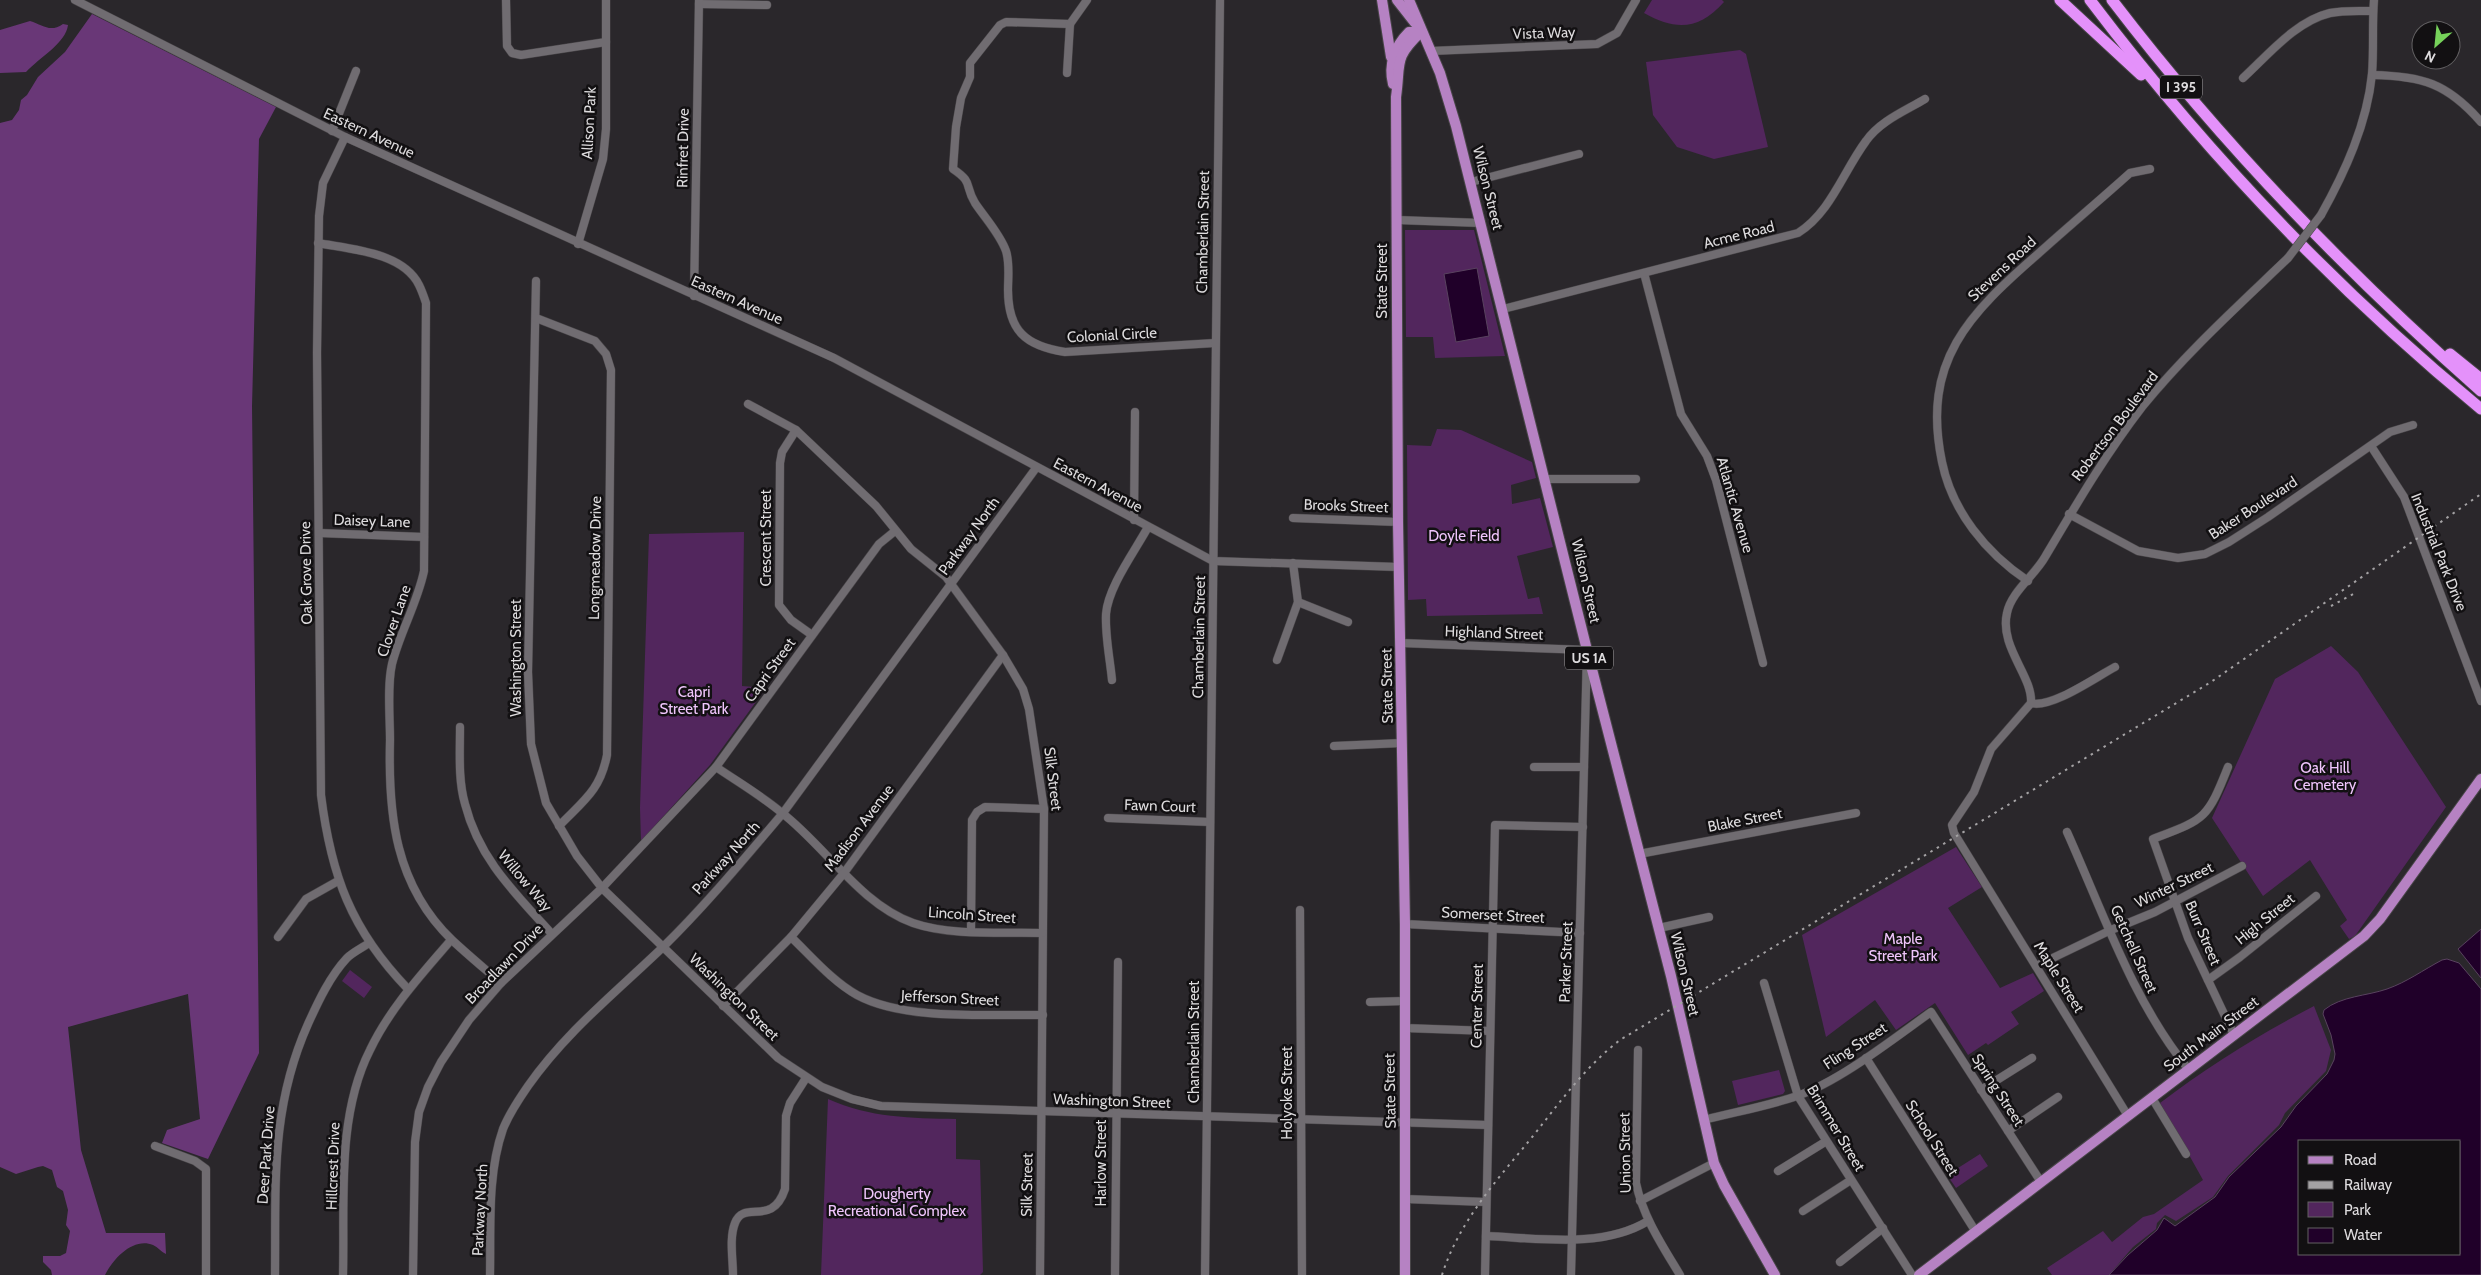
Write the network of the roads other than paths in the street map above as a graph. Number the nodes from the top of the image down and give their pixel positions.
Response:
1 (75, 0) edge
2 (506, 0) edge
3 (606, 0) edge
4 (1087, 0) edge
5 (1220, 0) edge
6 (1382, 0) edge
7 (1397, 0) edge
8 (1409, 0) edge
9 (1636, 0) edge
10 (2060, 0) edge
11 (2090, 0) edge
12 (2112, 0) edge
13 (2374, 0) edge
14 (699, 2) edge
15 (767, 5) dead end
16 (2373, 11) junction
17 (1070, 24) junction
18 (1422, 32) junction
19 (606, 42) junction
20 (1431, 51) junction
21 (1391, 68) junction
22 (356, 71) dead end
23 (1067, 73) dead end
24 (2372, 75) junction
25 (2243, 78) dead end
26 (1396, 97) junction
27 (1925, 98) dead end
28 (2481, 122) edge
29 (332, 131) junction
30 (345, 137) junction
31 (2211, 149) junction
32 (1579, 154) dead end
33 (2150, 169) dead end
34 (1471, 182) junction
35 (1397, 220) junction
36 (1482, 223) junction
37 (318, 243) junction
38 (578, 244) junction
39 (1644, 273) junction
40 (536, 281) dead end
41 (2374, 294) junction
42 (694, 296) junction
43 (1502, 309) junction
44 (536, 318) junction
45 (1215, 343) junction
46 (2445, 379) junction
47 (2481, 379) edge
48 (2481, 392) edge
49 (748, 404) dead end
50 (2481, 409) edge
51 (1135, 412) dead end
52 (2481, 415) edge
53 (2413, 425) dead end
54 (796, 430) junction
55 (2370, 446) junction
56 (1036, 468) junction
57 (1546, 479) junction
58 (1636, 480) dead end
59 (2069, 514) junction
60 (1293, 518) dead end
61 (1134, 520) junction
62 (1398, 522) junction
63 (1148, 527) junction
64 (895, 531) junction
65 (319, 533) junction
66 (424, 537) junction
67 (1213, 561) junction
68 (1293, 563) junction
69 (1399, 567) junction
70 (2028, 581) junction
71 (952, 584) junction
72 (1298, 602) junction
73 (1348, 622) dead end
74 (812, 635) junction
75 (1401, 643) junction
76 (1587, 650) junction
77 (1003, 655) junction
78 (1277, 660) dead end
79 (1763, 663) dead end
80 (2115, 667) dead end
81 (1112, 680) dead end
82 (2030, 702) junction
83 (2481, 702) edge
84 (460, 727) dead end
85 (1402, 743) junction
86 (1334, 746) dead end
87 (716, 767) junction
88 (1534, 767) dead end
89 (1584, 767) junction
90 (2228, 767) dead end
91 (2481, 779) edge
92 (1044, 809) junction
93 (783, 813) junction
94 (1856, 813) dead end
95 (1108, 818) dead end
96 (1210, 822) junction
97 (559, 826) junction
98 (1583, 827) junction
99 (2067, 832) dead end
100 (1639, 854) junction
101 (2242, 866) dead end
102 (844, 873) junction
103 (338, 881) junction
104 (602, 888) junction
105 (2316, 896) dead end
106 (2174, 902) junction
107 (1300, 910) dead end
108 (1708, 918) dead end
109 (1405, 924) junction
110 (1493, 928) junction
111 (1659, 928) junction
112 (2111, 930) junction
113 (971, 931) junction
114 (1042, 933) junction
115 (1580, 933) junction
116 (552, 934) junction
117 (278, 937) dead end
118 (791, 937) junction
119 (451, 940) junction
120 (369, 943) junction
121 (663, 947) junction
122 (1118, 962) dead end
123 (2036, 966) junction
124 (2208, 980) junction
125 (501, 983) junction
126 (1764, 984) dead end
127 (408, 989) junction
128 (1405, 1001) junction
129 (1370, 1002) dead end
130 (723, 1006) junction
131 (1931, 1012) joint
132 (1043, 1015) junction
133 (1404, 1028) junction
134 (1490, 1031) junction
135 (2234, 1035) junction
136 (1638, 1050) dead end
137 (1866, 1058) junction
138 (2032, 1058) dead end
139 (2188, 1070) junction
140 (806, 1078) junction
141 (1981, 1090) junction
142 (1798, 1096) junction
143 (2058, 1097) dead end
144 (2152, 1098) junction
145 (1042, 1112) junction
146 (1115, 1115) junction
147 (2128, 1116) junction
148 (1208, 1117) junction
149 (1301, 1120) junction
150 (1704, 1120) junction
151 (1406, 1123) junction
152 (1488, 1125) junction
153 (2008, 1131) junction
154 (1825, 1142) junction
155 (155, 1146) dead end
156 (2186, 1154) dead end
157 (1714, 1163) junction
158 (1778, 1171) dead end
159 (1851, 1180) junction
160 (2042, 1182) junction
161 (1405, 1199) junction
162 (1640, 1201) junction
163 (1486, 1202) junction
164 (1803, 1212) dead end
165 (1648, 1220) junction
166 (1882, 1228) junction
167 (1976, 1232) junction
168 (1486, 1236) junction
169 (1572, 1239) junction
170 (1840, 1262) dead end
171 (206, 1275) edge
172 (275, 1275) edge
173 (343, 1275) edge
174 (413, 1275) edge
175 (490, 1275) edge
176 (733, 1275) edge
177 (1040, 1275) edge
178 (1115, 1275) edge
179 (1205, 1275) edge
180 (1302, 1275) edge
181 (1405, 1275) edge
182 (1485, 1275) edge
183 (1571, 1275) edge
184 (1680, 1275) edge
185 (1775, 1275) edge
186 (1912, 1275) edge
187 (1919, 1275) edge

1 - 29 street, Eastern Avenue
2 - 19 street
3 - 19 street, Allison Park
4 - 17 street
5 - 45 street, Chamberlain Street
6 - 21 main road
7 - 18 main road, Wilson Street / US 1A
8 - 18 main road, Wilson Street / US 1A
9 - 20 street, Vista Way
10 - 31 highway
11 - 31 highway, I 395
12 - 41 highway, I 395
13 - 16 street, Robertson Boulevard
14 - 15 street
14 - 42 street, Rinfret Drive
16 - 24 street, Robertson Boulevard
16 - 25 street
17 - 23 street
17 - 45 street, Colonial Circle
18 - 20 main road, Wilson Street / US 1A
18 - 21 main road, State Street
18 - 26 main road, State Street
19 - 38 street, Allison Park
20 - 34 main road, Wilson Street / US 1A
21 - 26 main road, State Street
22 - 29 street
24 - 28 street
24 - 59 street, Robertson Boulevard, bridge
26 - 35 main road, State Street
27 - 39 street, Acme Road
29 - 30 street, Eastern Avenue
30 - 37 street, Oak Grove Drive
30 - 38 street, Eastern Avenue
31 - 46 highway, I 395
32 - 34 street
33 - 70 street, Stevens Road
34 - 36 main road, Wilson Street / US 1A
35 - 36 street
35 - 62 main road, State Street
36 - 43 main road, Wilson Street / US 1A
37 - 65 street, Oak Grove Drive
37 - 66 street, Clover Lane
38 - 42 street, Eastern Avenue
39 - 43 street, Acme Road
39 - 79 street, Atlantic Avenue
40 - 44 street, Washington Street
41 - 47 highway
41 - 48 highway, I 395
42 - 56 street, Eastern Avenue
43 - 57 main road, Wilson Street / US 1A
44 - 97 street, Washington Street
44 - 97 street, Longmeadow Drive
45 - 67 street, Chamberlain Street
46 - 50 highway, I 395
46 - 52 highway
49 - 54 street, Silk Street
51 - 61 street
53 - 55 street, Baker Boulevard
54 - 64 street, Silk Street
54 - 74 street, Crescent Street
55 - 59 street, Baker Boulevard
55 - 83 street, Industrial Park Drive
56 - 61 street, Eastern Avenue
56 - 71 street, Parkway North
57 - 58 street
57 - 76 main road, Wilson Street / US 1A
59 - 70 street, Robertson Boulevard
60 - 62 street, Brooks Street
61 - 63 street, Eastern Avenue
62 - 69 main road, State Street
63 - 67 street, Eastern Avenue
63 - 81 street
64 - 71 street, Silk Street
64 - 74 street, Capri Street
65 - 66 street, Daisey Lane
65 - 103 street, Oak Grove Drive
66 - 119 street, Clover Lane
67 - 68 street, Eastern Avenue
67 - 96 street, Chamberlain Street
68 - 69 street, Eastern Avenue
68 - 72 street
69 - 75 main road, State Street
70 - 82 street, Robertson Boulevard
71 - 77 street, Silk Street
71 - 93 street, Parkway North
72 - 73 street
72 - 78 street
74 - 87 street, Capri Street
75 - 76 street, Highland Street
75 - 85 main road, State Street
76 - 89 street, Parker Street
76 - 100 main road, Wilson Street / US 1A
77 - 92 street, Silk Street
77 - 102 street, Madison Avenue
80 - 82 street
82 - 123 street, Maple Street
84 - 116 street, Willow Way
85 - 86 street
85 - 109 main road, State Street
87 - 93 street, Lincoln Street
87 - 104 street, Capri Street
88 - 89 street
89 - 98 street, Parker Street
90 - 106 street, Burr Street
91 - 135 main road, South Main Street
92 - 113 street
92 - 114 street, Silk Street
93 - 102 street, Lincoln Street
93 - 121 street, Parkway North
94 - 100 street, Blake Street
95 - 96 street, Fawn Court
96 - 148 street, Chamberlain Street
97 - 104 street, Washington Street
98 - 110 street, Center Street
98 - 115 street, Parker Street
99 - 112 street, Getchell Street
100 - 111 main road, Wilson Street / US 1A
101 - 106 street, Winter Street
102 - 113 street, Lincoln Street
102 - 118 street, Madison Avenue
103 - 117 street
103 - 120 street, Oak Grove Drive
104 - 116 street, Broadlawn Drive
104 - 121 street, Washington Street
105 - 124 street, High Street
106 - 112 street, Winter Street
106 - 124 street, Burr Street
107 - 149 street, Holyoke Street
108 - 111 street
109 - 110 street, Somerset Street
109 - 128 main road, State Street
110 - 115 street, Somerset Street
110 - 134 street, Center Street
111 - 150 main road, Wilson Street / US 1A
112 - 123 street, Winter Street
112 - 139 street, Getchell Street
113 - 114 street, Lincoln Street
114 - 132 street, Silk Street
115 - 169 street, Parker Street
116 - 125 street, Broadlawn Drive
118 - 130 street, Madison Avenue
118 - 132 street, Jefferson Street
119 - 125 street, Clover Lane
119 - 127 street, Hillcrest Drive
120 - 127 street, Oak Grove Drive
120 - 172 street, Deer Park Drive
121 - 130 street, Washington Street
121 - 175 street, Parkway North
122 - 146 street, Harlow Street
123 - 147 street, Maple Street
124 - 135 street, Burr Street
125 - 174 street, Broadlawn Drive
126 - 142 street, Brimmer Street
127 - 173 street, Hillcrest Drive
128 - 129 street
128 - 133 main road, State Street
130 - 140 street, Washington Street
131 - 137 street, Fling Street
131 - 141 street, Spring Street
132 - 145 street, Silk Street
133 - 134 street
133 - 151 main road, State Street
134 - 152 street, Center Street
135 - 139 main road, South Main Street
136 - 162 street, Union Street
137 - 142 street, Fling Street
137 - 167 street, School Street
138 - 141 street
139 - 144 main road, South Main Street
140 - 145 street, Washington Street
140 - 176 street
141 - 153 street, Spring Street
142 - 150 street, Fling Street
142 - 154 street, Brimmer Street
143 - 153 street
144 - 147 main road, South Main Street
144 - 156 street
145 - 146 street, Washington Street
145 - 177 street, Silk Street
146 - 148 street, Washington Street
146 - 178 street, Harlow Street
147 - 160 main road, South Main Street
148 - 149 street, Washington Street
148 - 179 street, Chamberlain Street
149 - 151 street, Washington Street
149 - 180 street, Holyoke Street
150 - 157 main road, Wilson Street / US 1A
151 - 152 street, Washington Street
151 - 161 main road, State Street
152 - 163 street, Center Street
153 - 160 street, Spring Street
154 - 158 street
154 - 159 street, Brimmer Street
155 - 171 street
157 - 162 street
157 - 185 main road, Wilson Street / US 1A
159 - 164 street
159 - 166 street, Brimmer Street
160 - 167 main road, South Main Street
161 - 163 street
161 - 181 main road, State Street
162 - 165 street, Union Street
163 - 168 street, Center Street
165 - 169 street
165 - 184 street, Union Street
166 - 170 street
166 - 186 street, Brimmer Street
167 - 187 main road, South Main Street
168 - 169 street
168 - 182 street, Center Street
169 - 183 street, Parker Street

